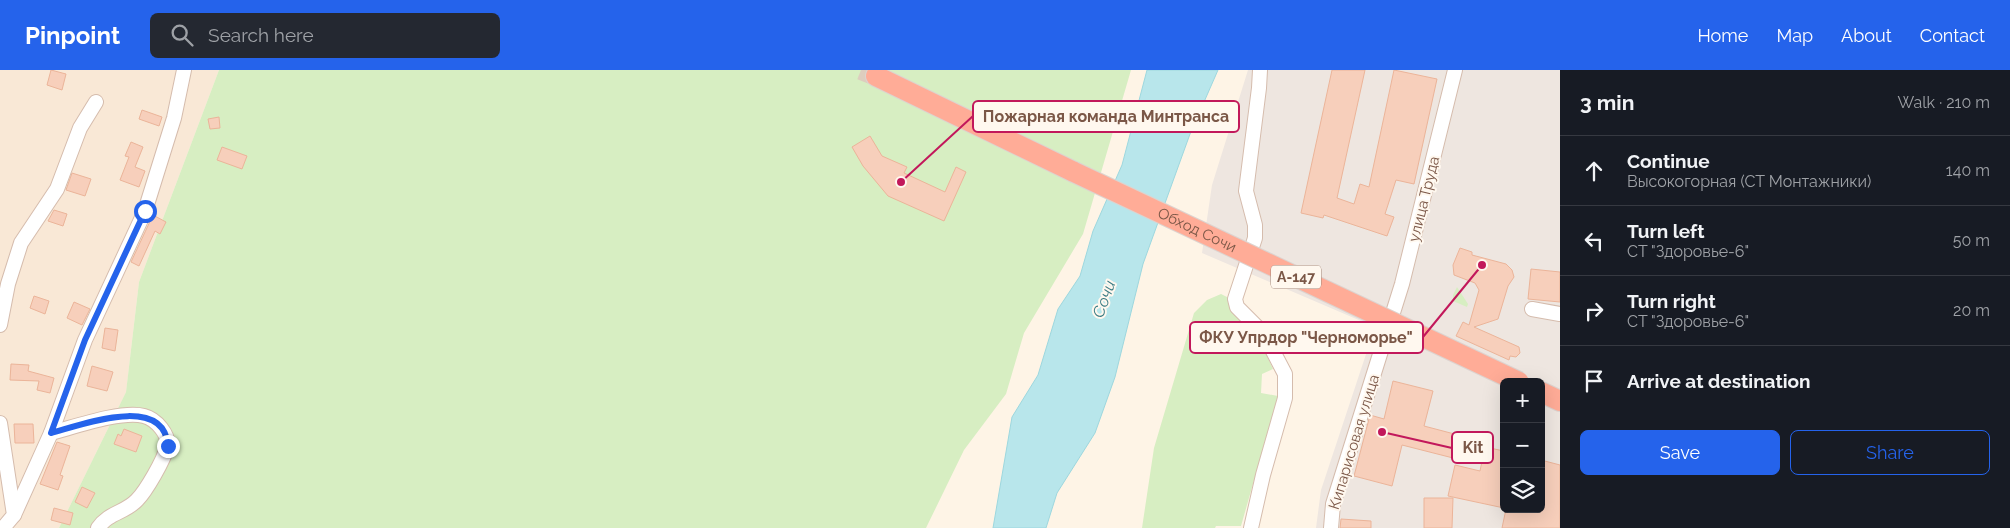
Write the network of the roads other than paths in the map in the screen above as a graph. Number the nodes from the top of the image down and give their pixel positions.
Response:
1 (184, 70) edge
2 (1260, 70) edge
3 (1455, 70) edge
4 (876, 76) tunnel mouth
5 (96, 102) dead end
6 (1532, 309) dead end
7 (1560, 314) edge
8 (0, 325) edge
9 (1389, 327) joint
10 (1510, 378) edge
11 (1545, 394) edge
12 (1560, 401) edge
13 (0, 423) edge
14 (51, 433) junction
15 (14, 515) junction
16 (3, 528) edge
17 (98, 528) edge
18 (1251, 528) edge
19 (1331, 528) edge

1 - 14 street
2 - 18 street
3 - 9 street, улица Труда
4 - 10 highway, Обход Сочи / А-147, bridge
5 - 8 street
6 - 7 street
9 - 19 street, Кипарисовая улица
11 - 12 highway
13 - 15 street
14 - 15 street
14 - 17 street
15 - 16 street

